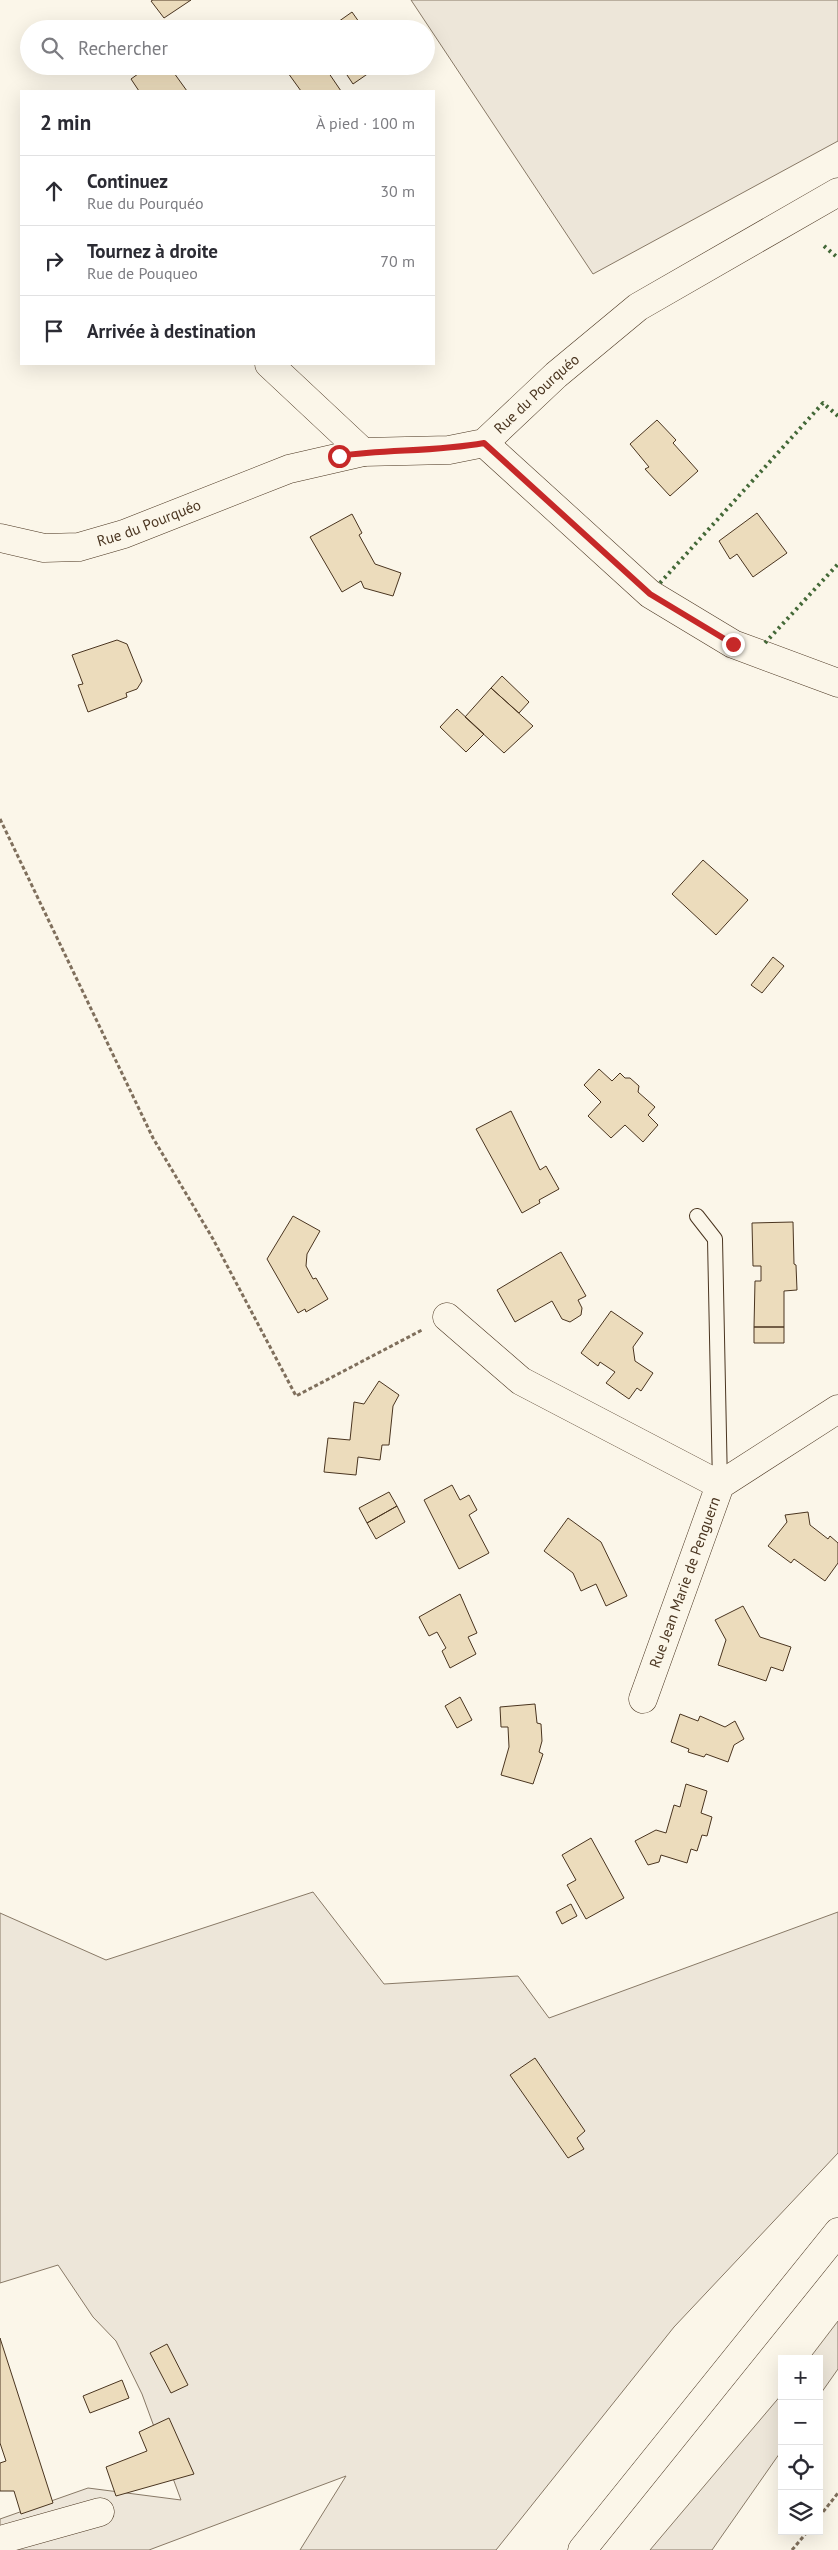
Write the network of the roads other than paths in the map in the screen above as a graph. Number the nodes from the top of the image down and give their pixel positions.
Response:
1 (838, 192) edge
2 (270, 365) edge
3 (484, 443) junction
4 (363, 452) junction
5 (0, 538) edge
6 (838, 683) edge
7 (697, 1216) dead end
8 (447, 1317) road end
9 (838, 1409) edge
10 (720, 1485) junction
11 (643, 1699) dead end
12 (838, 2232) edge
13 (100, 2512) dead end
14 (0, 2540) edge
15 (582, 2550) edge

1 - 3 street, Rue du Pourquéo
2 - 4 street
3 - 4 street, Rue du Pourquéo
3 - 6 street
4 - 5 street, Rue du Pourquéo
7 - 10 lane
8 - 10 street
9 - 10 street, Rue Jean Marie de Penguern
10 - 11 street, Rue Jean Marie de Penguern
12 - 15 street
13 - 14 street

